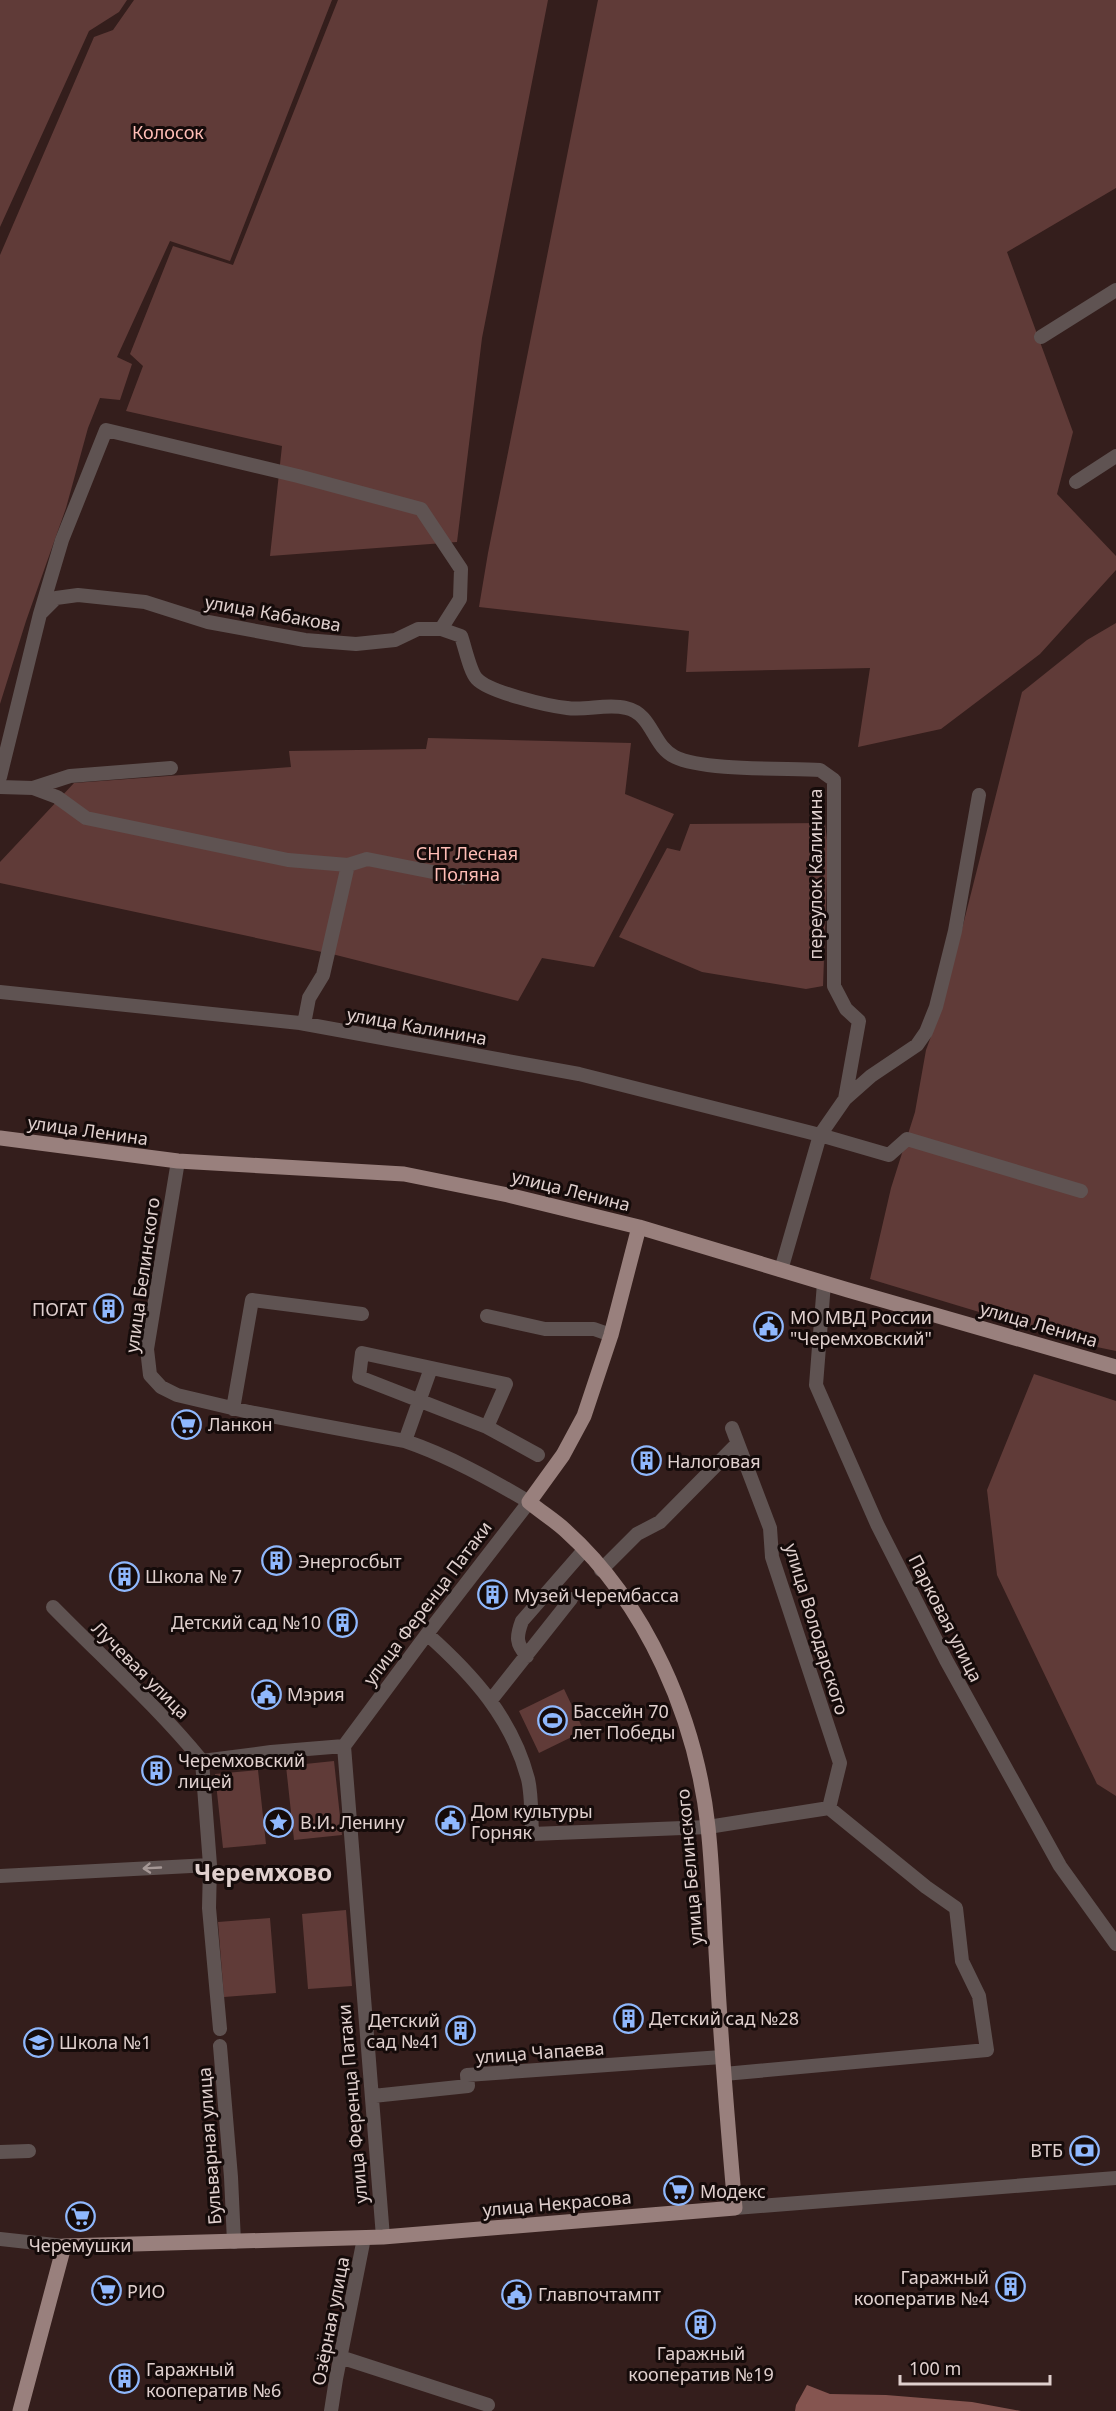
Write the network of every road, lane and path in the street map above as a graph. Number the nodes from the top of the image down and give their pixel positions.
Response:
1 (1116, 290) edge
2 (1041, 337) dead end
3 (1116, 456) edge
4 (1076, 482) dead end
5 (40, 614) junction
6 (441, 629) junction
7 (171, 768) dead end
8 (0, 777) edge
9 (0, 787) edge
10 (33, 788) junction
11 (979, 795) dead end
12 (348, 865) junction
13 (463, 878) dead end
14 (0, 992) edge
15 (304, 1024) junction
16 (845, 1100) junction
17 (820, 1135) junction
18 (0, 1138) edge
19 (178, 1161) junction
20 (1081, 1191) dead end
21 (639, 1227) junction
22 (781, 1270) junction
23 (824, 1283) junction
24 (362, 1314) dead end
25 (488, 1316) dead end
26 (611, 1335) junction
27 (1116, 1367) edge
28 (431, 1368) junction
29 (420, 1400) junction
30 (234, 1409) junction
31 (487, 1427) junction
32 (732, 1428) dead end
33 (405, 1441) junction
34 (737, 1444) junction
35 (538, 1455) dead end
36 (529, 1502) junction
37 (584, 1550) junction
38 (601, 1570) junction
39 (571, 1599) dead end
40 (53, 1607) dead end
41 (427, 1634) junction
42 (527, 1656) junction
43 (491, 1700) junction
44 (344, 1746) junction
45 (202, 1761) junction
46 (829, 1808) junction
47 (708, 1827) junction
48 (210, 1865) junction
49 (0, 1876) edge
50 (1116, 1944) edge
51 (220, 2029) dead end
52 (220, 2046) dead end
53 (722, 2057) junction
54 (724, 2074) junction
55 (373, 2096) junction
56 (29, 2151) dead end
57 (0, 2152) edge
58 (1116, 2178) edge
59 (735, 2208) junction
60 (383, 2237) junction
61 (364, 2238) junction
62 (0, 2239) edge
63 (234, 2242) junction
64 (64, 2246) junction
65 (340, 2356) junction
66 (488, 2405) dead end
67 (20, 2411) edge
68 (331, 2411) edge

1 - 2 street
3 - 4 street
5 - 6 street, улица Кабакова
5 - 6 street
5 - 8 street
6 - 16 street, переулок Калинина
7 - 10 street
9 - 10 street
10 - 12 street
11 - 16 street
12 - 13 street
12 - 15 street
14 - 15 street, улица Калинина
15 - 17 street, улица Калинина
16 - 17 street
17 - 20 street, улица Калинина
17 - 22 street
18 - 19 main road, улица Ленина
19 - 21 main road, улица Ленина
19 - 30 street, улица Белинского
21 - 22 main road, улица Ленина
21 - 26 main road, улица Ференца Патаки
22 - 23 main road, улица Ленина
23 - 27 main road, улица Ленина
23 - 50 street, Парковая улица
24 - 30 street
25 - 26 street
26 - 36 main road, улица Ференца Патаки
28 - 29 street
28 - 29 street
28 - 31 street
29 - 31 street
29 - 33 street
30 - 33 street, улица Белинского
31 - 35 street
32 - 34 street, улица Володарского
33 - 36 street, улица Белинского
34 - 38 street
34 - 46 street, улица Володарского
36 - 37 main road, улица Белинского
36 - 41 street, улица Ференца Патаки
37 - 38 main road, улица Белинского
37 - 42 street
38 - 47 main road, улица Белинского
39 - 42 street
40 - 45 street, Лучевая улица
41 - 43 street
41 - 44 street, улица Ференца Патаки
42 - 43 street
43 - 47 street
44 - 45 street
44 - 55 street, улица Ференца Патаки
45 - 48 street
46 - 47 street
46 - 54 street
47 - 53 main road, улица Белинского
48 -> 49 street
48 - 51 street
52 - 63 street, Бульварная улица
53 - 54 main road, улица Белинского
53 - 55 street, улица Чапаева
54 - 59 main road, улица Белинского
55 - 60 street, улица Ференца Патаки
56 - 57 street
58 - 59 street, улица Некрасова
59 - 60 main road, улица Некрасова
60 - 61 main road, улица Некрасова
61 - 63 main road, улица Некрасова
61 - 65 street, Озёрная улица
62 - 64 street, улица Некрасова
63 - 64 main road, улица Некрасова
64 - 67 main road
65 - 66 street
65 - 68 street, Озёрная улица

